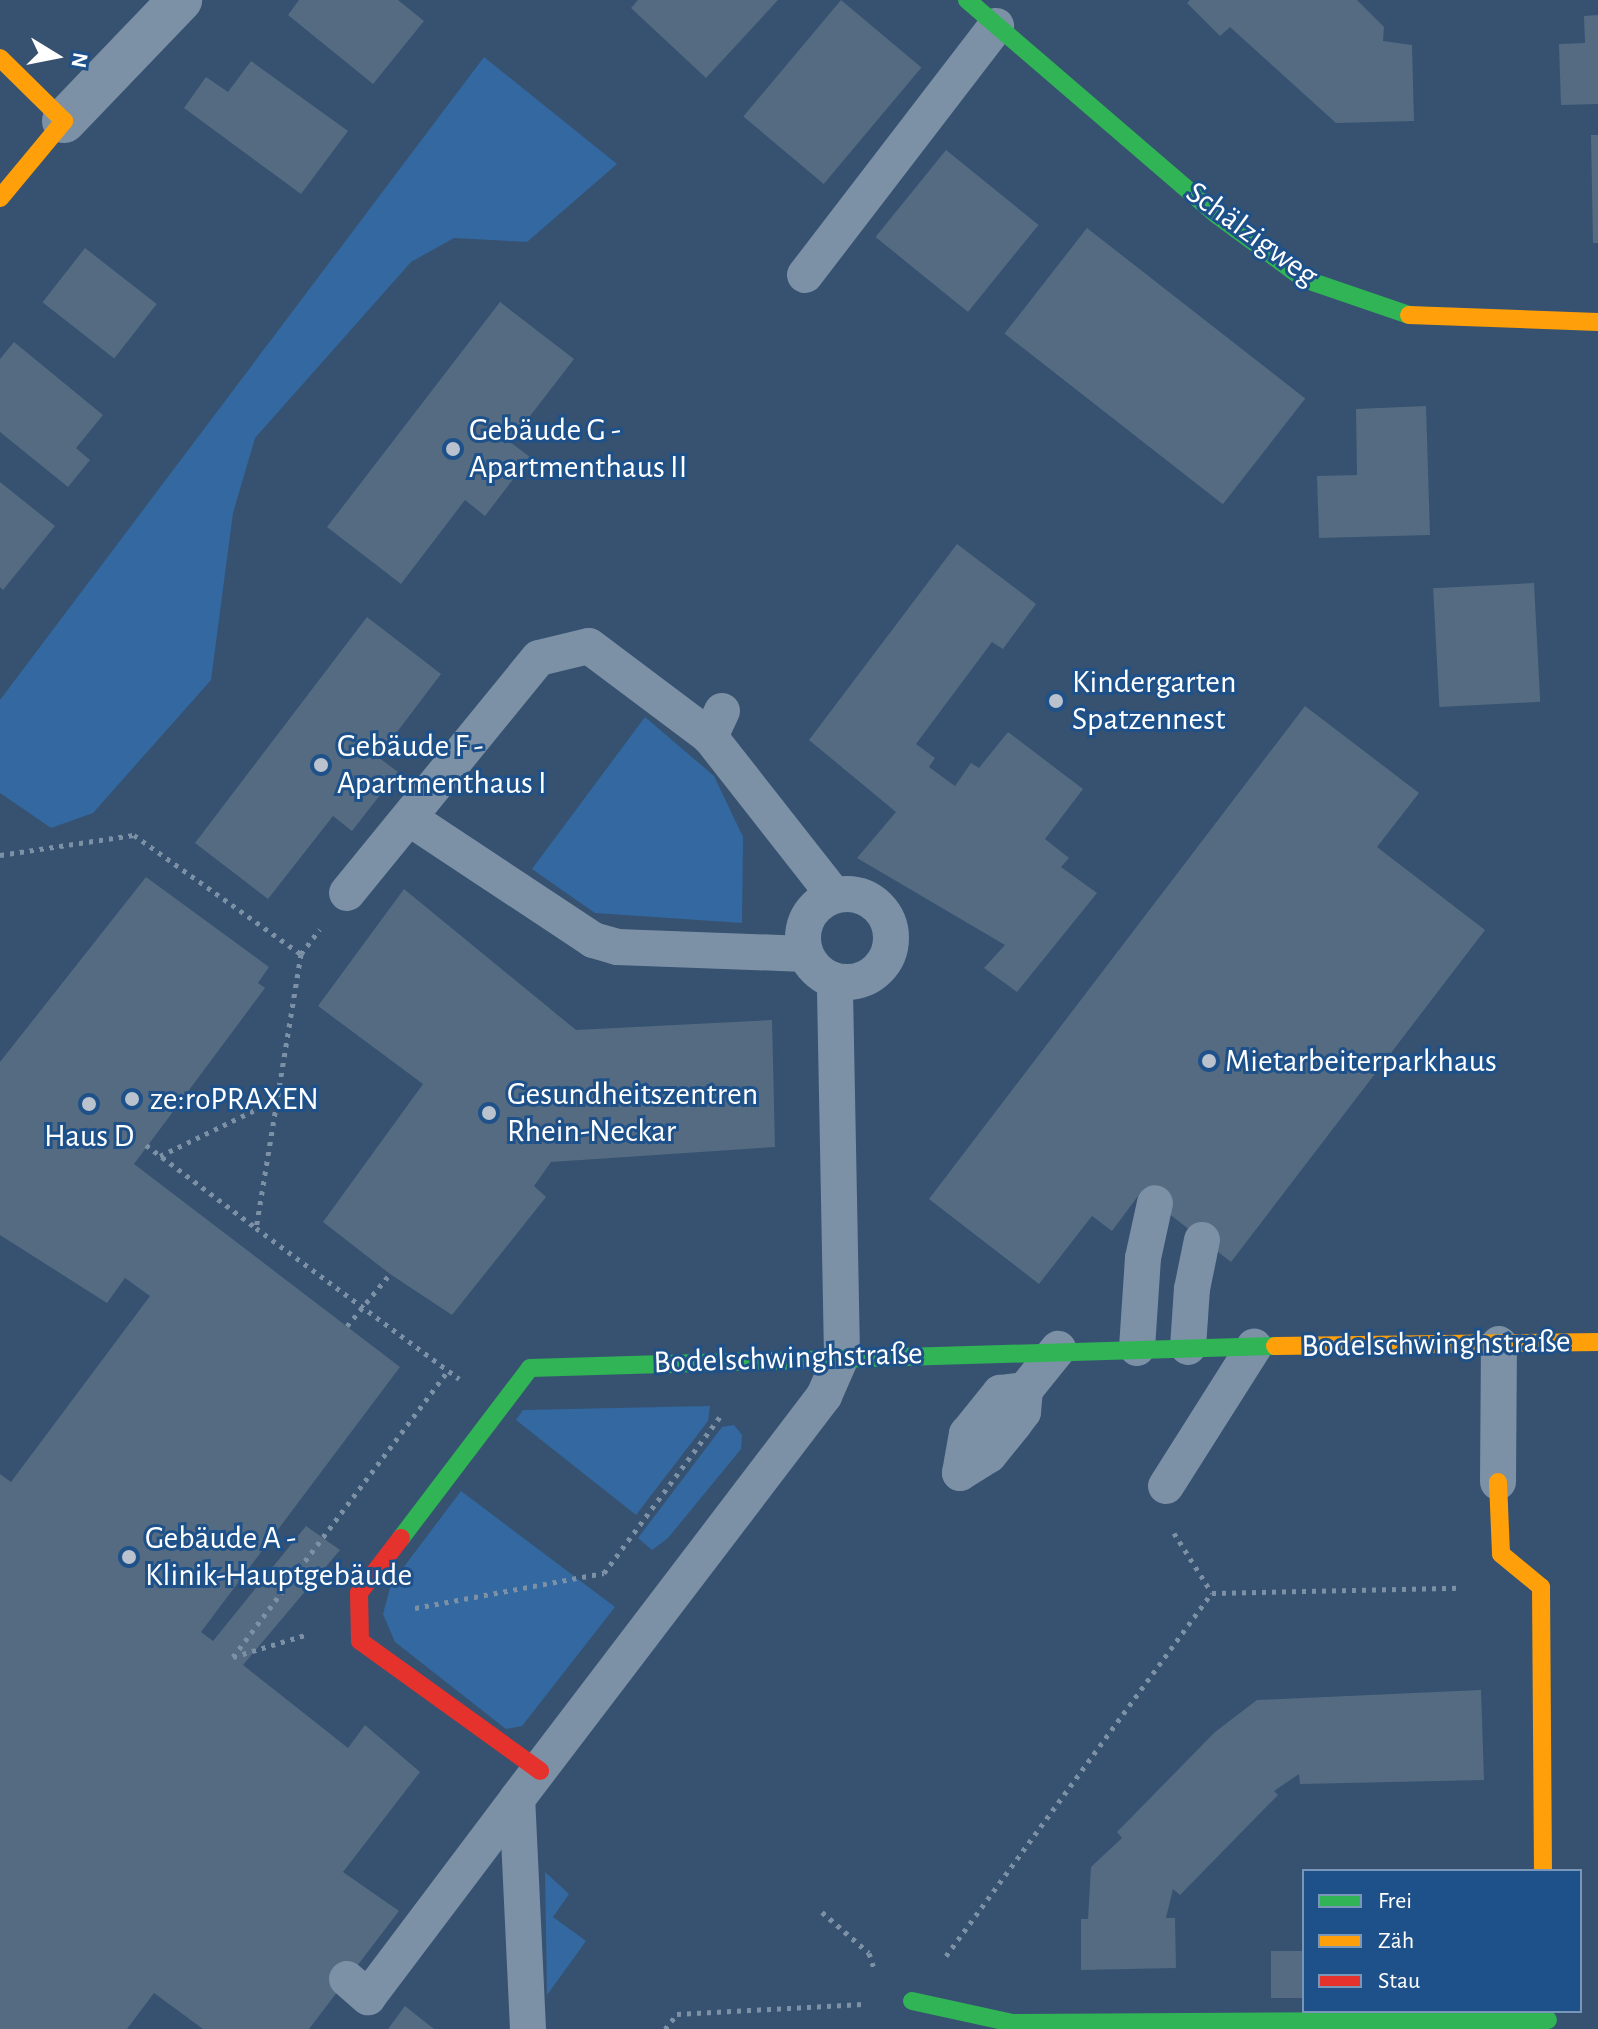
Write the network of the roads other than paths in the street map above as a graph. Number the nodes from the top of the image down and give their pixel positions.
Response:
1 (180, 0) edge
2 (967, 0) edge
3 (996, 26) junction
4 (0, 58) edge
5 (64, 121) junction
6 (0, 198) edge
7 (805, 275) dead end
8 (1598, 322) edge
9 (409, 818) junction
10 (347, 893) road end
11 (834, 895) junction
12 (805, 954) junction
13 (835, 981) junction
14 (1155, 1203) dead end
15 (1202, 1240) dead end
16 (1598, 1342) edge
17 (1499, 1344) junction
18 (1188, 1347) junction
19 (1254, 1347) junction
20 (1137, 1348) junction
21 (1058, 1349) junction
22 (842, 1355) junction
23 (1025, 1390) dead end
24 (1498, 1482) joint
25 (1166, 1486) dead end
26 (540, 1771) junction
27 (517, 1799) junction
28 (1543, 1869) edge
29 (347, 1979) dead end
30 (912, 2001) road end
31 (1548, 2020) edge
32 (528, 2029) edge

1 - 5 street
2 - 3 street, Schälzigweg
3 - 7 lane
3 - 8 street, Schälzigweg
4 - 5 street
5 - 6 street
9 - 10 lane
9 - 11 lane
9 - 12 lane
11 - 12 lane
11 - 13 lane
12 - 13 lane
13 - 22 lane
14 - 20 lane
15 - 18 lane
16 - 17 street, Bodelschwinghstraße
17 - 19 street, Bodelschwinghstraße
17 - 24 lane
18 - 19 street, Bodelschwinghstraße
18 - 20 street, Bodelschwinghstraße
19 - 25 lane
20 - 21 street, Bodelschwinghstraße
21 - 22 street, Bodelschwinghstraße
21 - 23 lane
22 - 26 lane
22 - 26 street, Bodelschwinghstraße
24 - 28 street
26 - 27 lane
27 - 29 lane
27 - 32 lane
30 - 31 street

